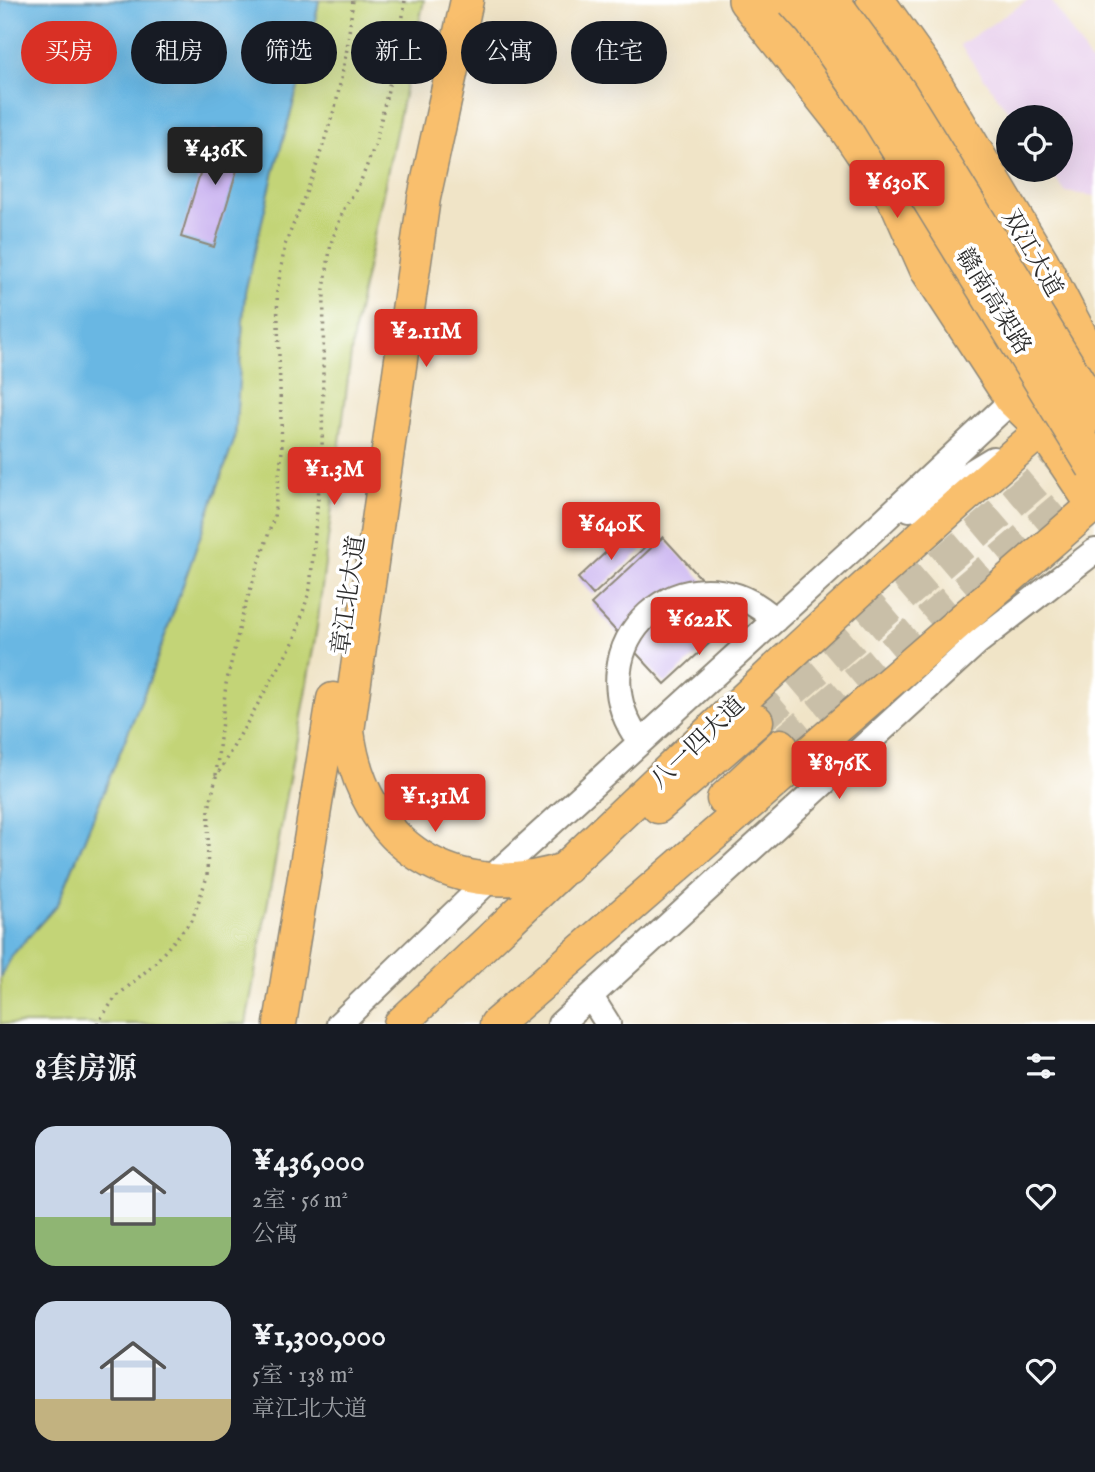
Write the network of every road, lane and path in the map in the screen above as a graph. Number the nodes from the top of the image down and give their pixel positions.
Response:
1 (353, 0) edge
2 (405, 0) edge
3 (445, 0) edge
4 (467, 0) edge
5 (747, 0) edge
6 (769, 0) edge
7 (795, 0) edge
8 (830, 0) edge
9 (849, 0) edge
10 (875, 0) edge
11 (1040, 262) junction
12 (1091, 346) edge
13 (1095, 385) edge
14 (1019, 393) junction
15 (1095, 413) edge
16 (1044, 428) junction
17 (1095, 466) edge
18 (1095, 504) edge
19 (866, 537) junction
20 (1095, 551) edge
21 (775, 620) junction
22 (978, 642) junction
23 (757, 721) tunnel mouth
24 (640, 742) junction
25 (781, 745) tunnel mouth
26 (216, 777) junction
27 (566, 868) junction
28 (489, 880) junction
29 (592, 998) junction
30 (97, 1024) edge
31 (280, 1024) edge
32 (339, 1024) edge
33 (400, 1024) edge
34 (410, 1024) edge
35 (482, 1024) edge
36 (496, 1024) edge
37 (560, 1024) edge
38 (608, 1024) edge

1 - 26 path
2 - 26 path
3 - 31 main road, 章江北大道
4 - 28 main road, 章江北大道
5 - 14 highway
6 - 14 main road
7 - 17 highway, 赣南高架路, bridge
8 - 15 highway, 赣南高架路, bridge
9 - 11 main road
10 - 11 highway, 双江大道
11 - 12 highway, 双江大道
12 - 14 street
13 - 16 main road, 八一四大道
14 - 16 highway
14 - 19 street
16 - 18 highway
16 - 19 street
16 - 27 main road, 八一四大道
18 - 22 street
18 - 36 main road
19 - 21 street
20 - 22 street
21 - 24 street
21 - 24 street
22 - 29 street
23 - 34 main road
24 - 28 street
25 - 35 main road
26 - 30 path
27 - 28 main road, 章江北大道
27 - 33 main road, 八一四大道
28 - 32 street
29 - 37 street
29 - 38 street

